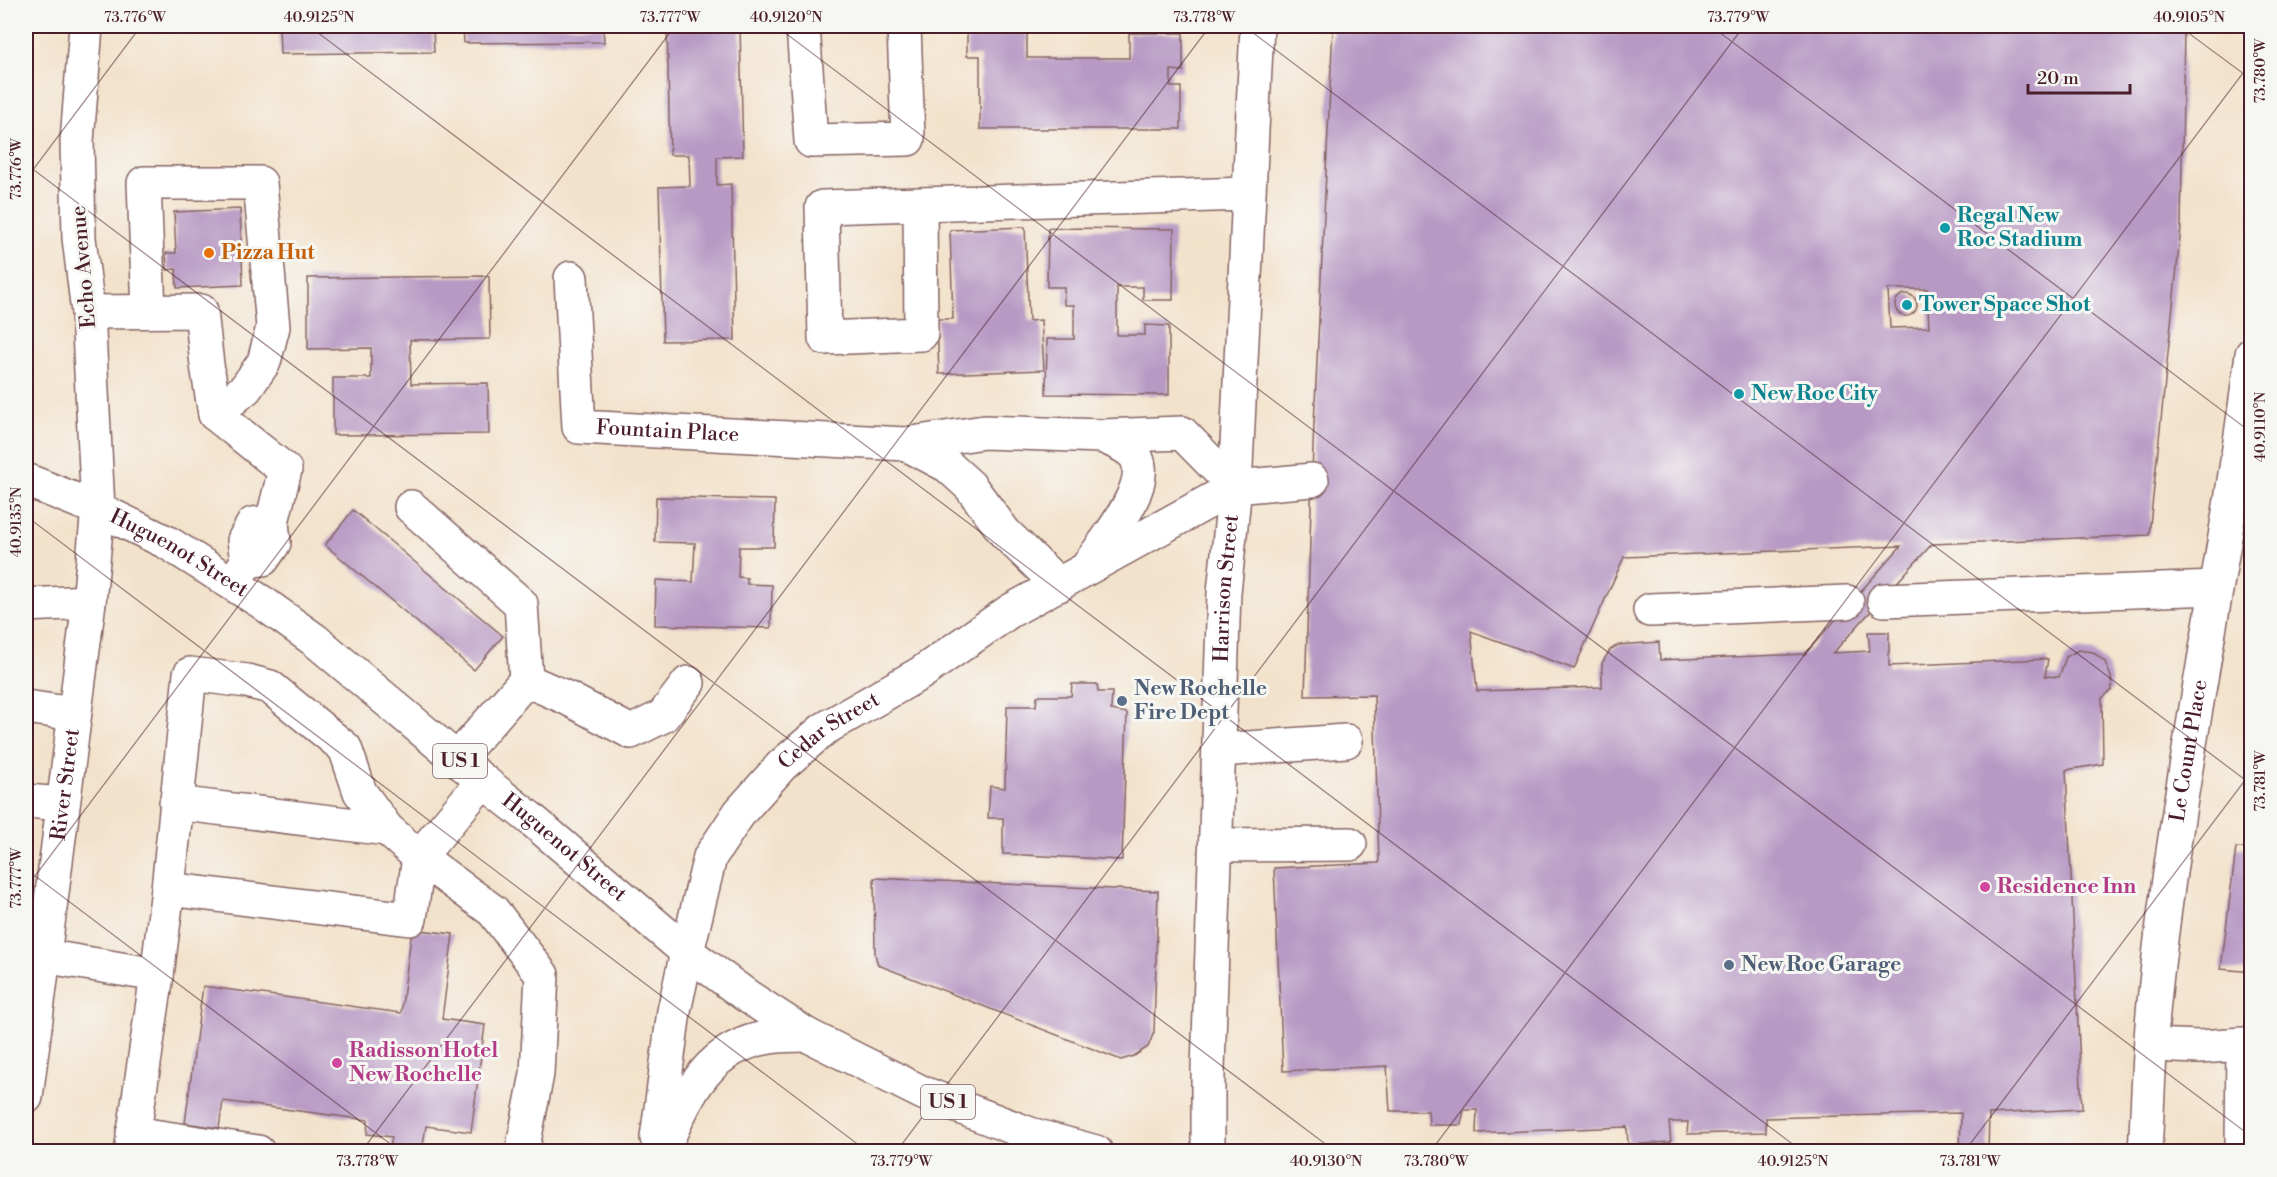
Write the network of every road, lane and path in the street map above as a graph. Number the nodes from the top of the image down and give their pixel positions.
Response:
1 (86, 26) edge
2 (802, 26) edge
3 (904, 26) edge
4 (1257, 26) edge
5 (1248, 194) junction
6 (920, 204) junction
7 (571, 278) dead end
8 (149, 311) junction
9 (88, 312) junction
10 (2252, 354) edge
11 (2248, 404) edge
12 (216, 414) junction
13 (1102, 435) junction
14 (906, 444) junction
15 (26, 480) edge
16 (1312, 480) dead end
17 (1235, 487) junction
18 (411, 507) dead end
19 (2240, 508) edge
20 (98, 509) junction
21 (240, 572) junction
22 (1072, 577) junction
23 (2216, 588) junction
24 (1884, 600) dead end
25 (89, 602) junction
26 (1847, 602) dead end
27 (26, 605) edge
28 (1650, 610) dead end
29 (526, 680) junction
30 (688, 683) dead end
31 (26, 707) edge
32 (74, 714) junction
33 (1346, 741) dead end
34 (1219, 750) junction
35 (457, 759) junction
36 (483, 781) junction
37 (26, 801) edge
38 (176, 803) junction
39 (63, 804) junction
40 (387, 829) junction
41 (1350, 844) dead end
42 (1216, 845) junction
43 (419, 857) junction
44 (168, 889) junction
45 (687, 952) junction
46 (44, 956) junction
47 (157, 975) junction
48 (807, 1035) junction
49 (2151, 1045) junction
50 (26, 1097) edge
51 (132, 1142) edge
52 (2242, 1148) dead end
53 (258, 1152) edge
54 (522, 1152) edge
55 (655, 1152) edge
56 (662, 1152) edge
57 (1096, 1152) edge
58 (1208, 1152) edge
59 (2145, 1152) edge

1 - 9 street, Echo Avenue
2 - 3 street
4 - 5 street, Harrison Street
5 - 6 street
5 - 17 street, Harrison Street
6 - 6 street
7 - 14 street, Fountain Place
8 - 9 street
8 - 12 street
8 - 12 street
9 - 20 street, Echo Avenue
10 - 11 street, Le Count Place
11 - 19 street, Le Count Place
12 - 21 street
13 - 14 street, Fountain Place
13 - 17 street, Fountain Place
13 - 22 street
14 - 22 street, Fountain Place
15 - 20 street, Huguenot Street / US 1
16 - 17 street
17 - 22 street, Cedar Street
17 - 34 street, Harrison Street
18 - 29 street
19 - 23 street, Le Count Place
20 - 21 street, Huguenot Street / US 1
20 - 25 street, River Street
21 - 35 street, Huguenot Street / US 1
22 - 45 street, Cedar Street
23 - 24 street
23 - 49 street, Le Count Place
25 - 27 street
25 - 32 street, River Street
26 - 28 street
29 - 30 street
29 - 35 street
31 - 32 street
32 - 39 street, River Street
33 - 34 street
34 - 42 street, Harrison Street
35 - 36 street, Huguenot Street / US 1
36 - 43 street
36 - 45 street, Huguenot Street / US 1
37 - 39 street
38 - 40 street
38 - 40 street
38 - 44 street
39 - 46 street, River Street
40 - 43 street
41 - 42 street
42 - 58 street, Harrison Street
43 - 44 street
43 - 54 street
44 - 47 street
45 - 48 street, Huguenot Street / US 1
45 - 55 street, Cedar Street
46 - 47 street
46 - 50 street, River Street
47 - 51 street
48 - 56 street
48 - 57 street, Huguenot Street / US 1
49 - 52 street
49 - 59 street, Le Count Place
51 - 53 street

